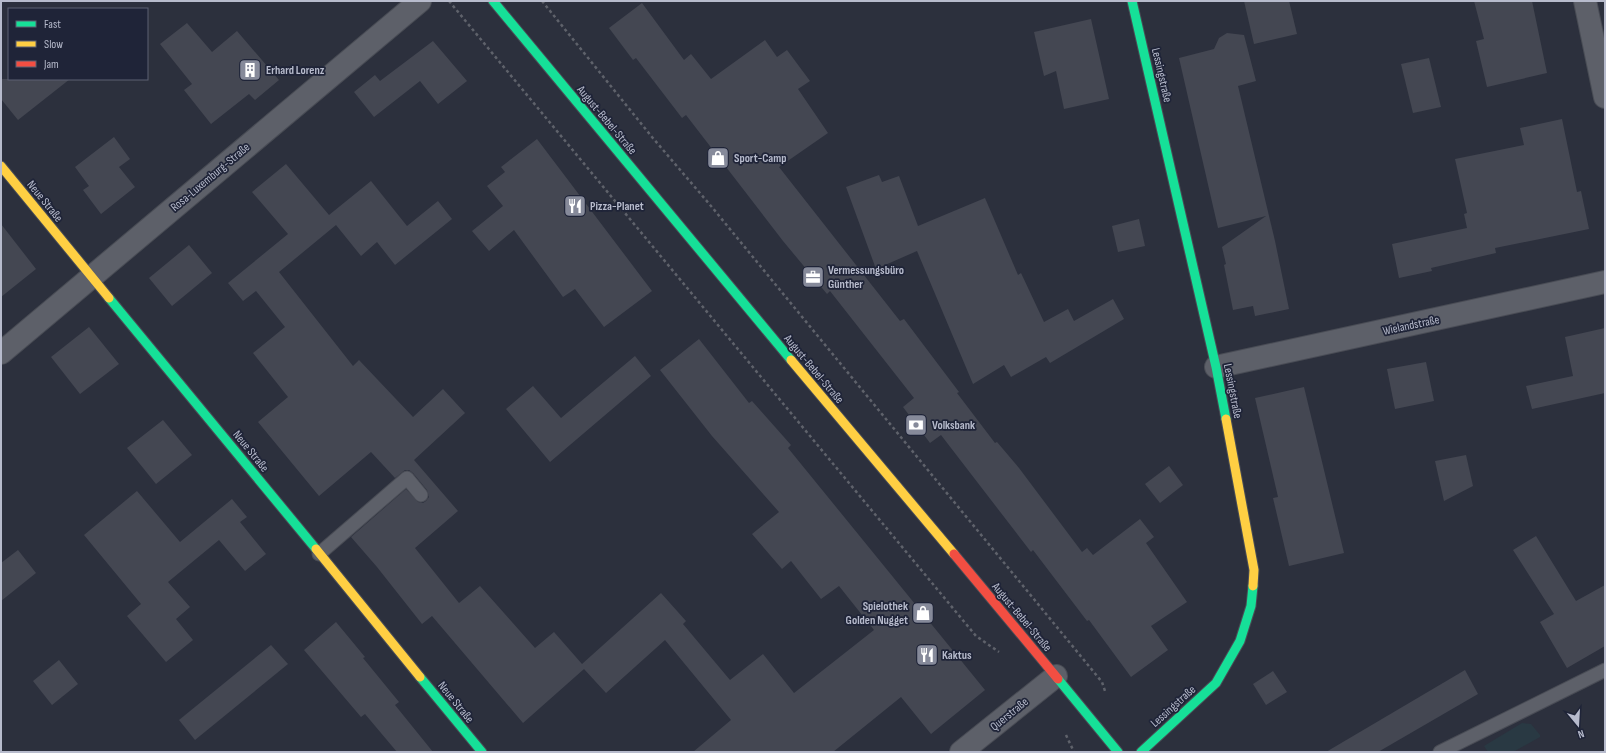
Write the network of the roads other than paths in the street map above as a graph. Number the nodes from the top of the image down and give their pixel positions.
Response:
1 (420, 1) edge
2 (493, 1) edge
3 (1132, 1) edge
4 (1585, 1) edge
5 (1605, 97) edge
6 (1, 166) edge
7 (92, 277) junction
8 (1605, 282) edge
9 (1, 353) edge
10 (1216, 367) junction
11 (421, 495) dead end
12 (319, 554) junction
13 (1605, 670) edge
14 (1056, 676) junction
15 (482, 752) edge
16 (961, 752) edge
17 (1118, 752) edge
18 (1141, 752) edge
19 (1440, 752) edge

1 - 7 street, Rosa-Luxemburg-Straße
2 - 14 street, August-Bebel-Straße
3 - 10 street, Lessingstraße
4 - 5 street
6 - 7 street, Neue Straße
7 - 9 street, Rosa-Luxemburg-Straße
7 - 12 street, Neue Straße
8 - 10 street, Wielandstraße
10 - 18 street, Lessingstraße
11 - 12 lane
12 - 15 street, Neue Straße
13 - 19 lane
14 - 16 street, Querstraße
14 - 17 street, August-Bebel-Straße

